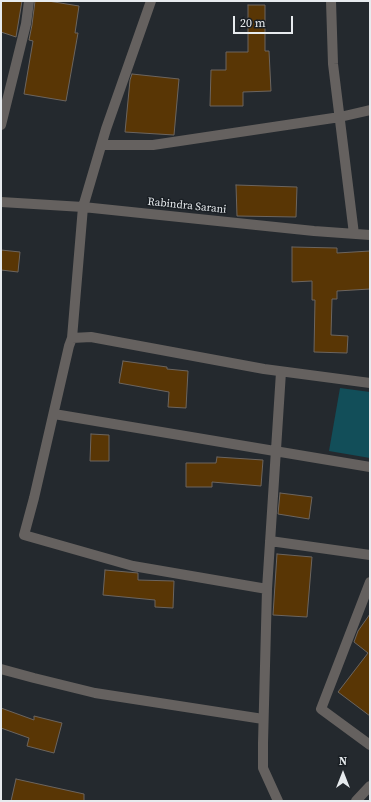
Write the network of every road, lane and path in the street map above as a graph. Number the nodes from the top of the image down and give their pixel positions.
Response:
1 (29, 1) edge
2 (151, 1) edge
3 (331, 1) edge
4 (370, 110) edge
5 (340, 117) junction
6 (1, 125) edge
7 (102, 145) junction
8 (1, 202) edge
9 (83, 207) junction
10 (354, 234) junction
11 (370, 235) edge
12 (72, 338) junction
13 (281, 372) junction
14 (370, 383) edge
15 (54, 414) junction
16 (276, 452) junction
17 (370, 467) edge
18 (270, 541) junction
19 (370, 555) edge
20 (370, 582) edge
21 (267, 589) junction
22 (1, 669) edge
23 (263, 719) junction
24 (370, 745) edge
25 (370, 786) edge
26 (278, 801) edge
27 (356, 801) edge

1 - 6 street
2 - 7 street
3 - 5 street
4 - 5 street
5 - 7 street
5 - 10 street
7 - 9 street
8 - 9 street, Rabindra Sarani
9 - 10 street, Rabindra Sarani
9 - 12 street
10 - 11 street, Rabindra Sarani
12 - 13 street
12 - 15 street
13 - 14 street
13 - 16 street
15 - 16 street
15 - 21 street
16 - 17 street
16 - 18 street
18 - 19 street
18 - 21 street
20 - 24 street
21 - 23 street
22 - 23 street
23 - 26 street
25 - 27 street

